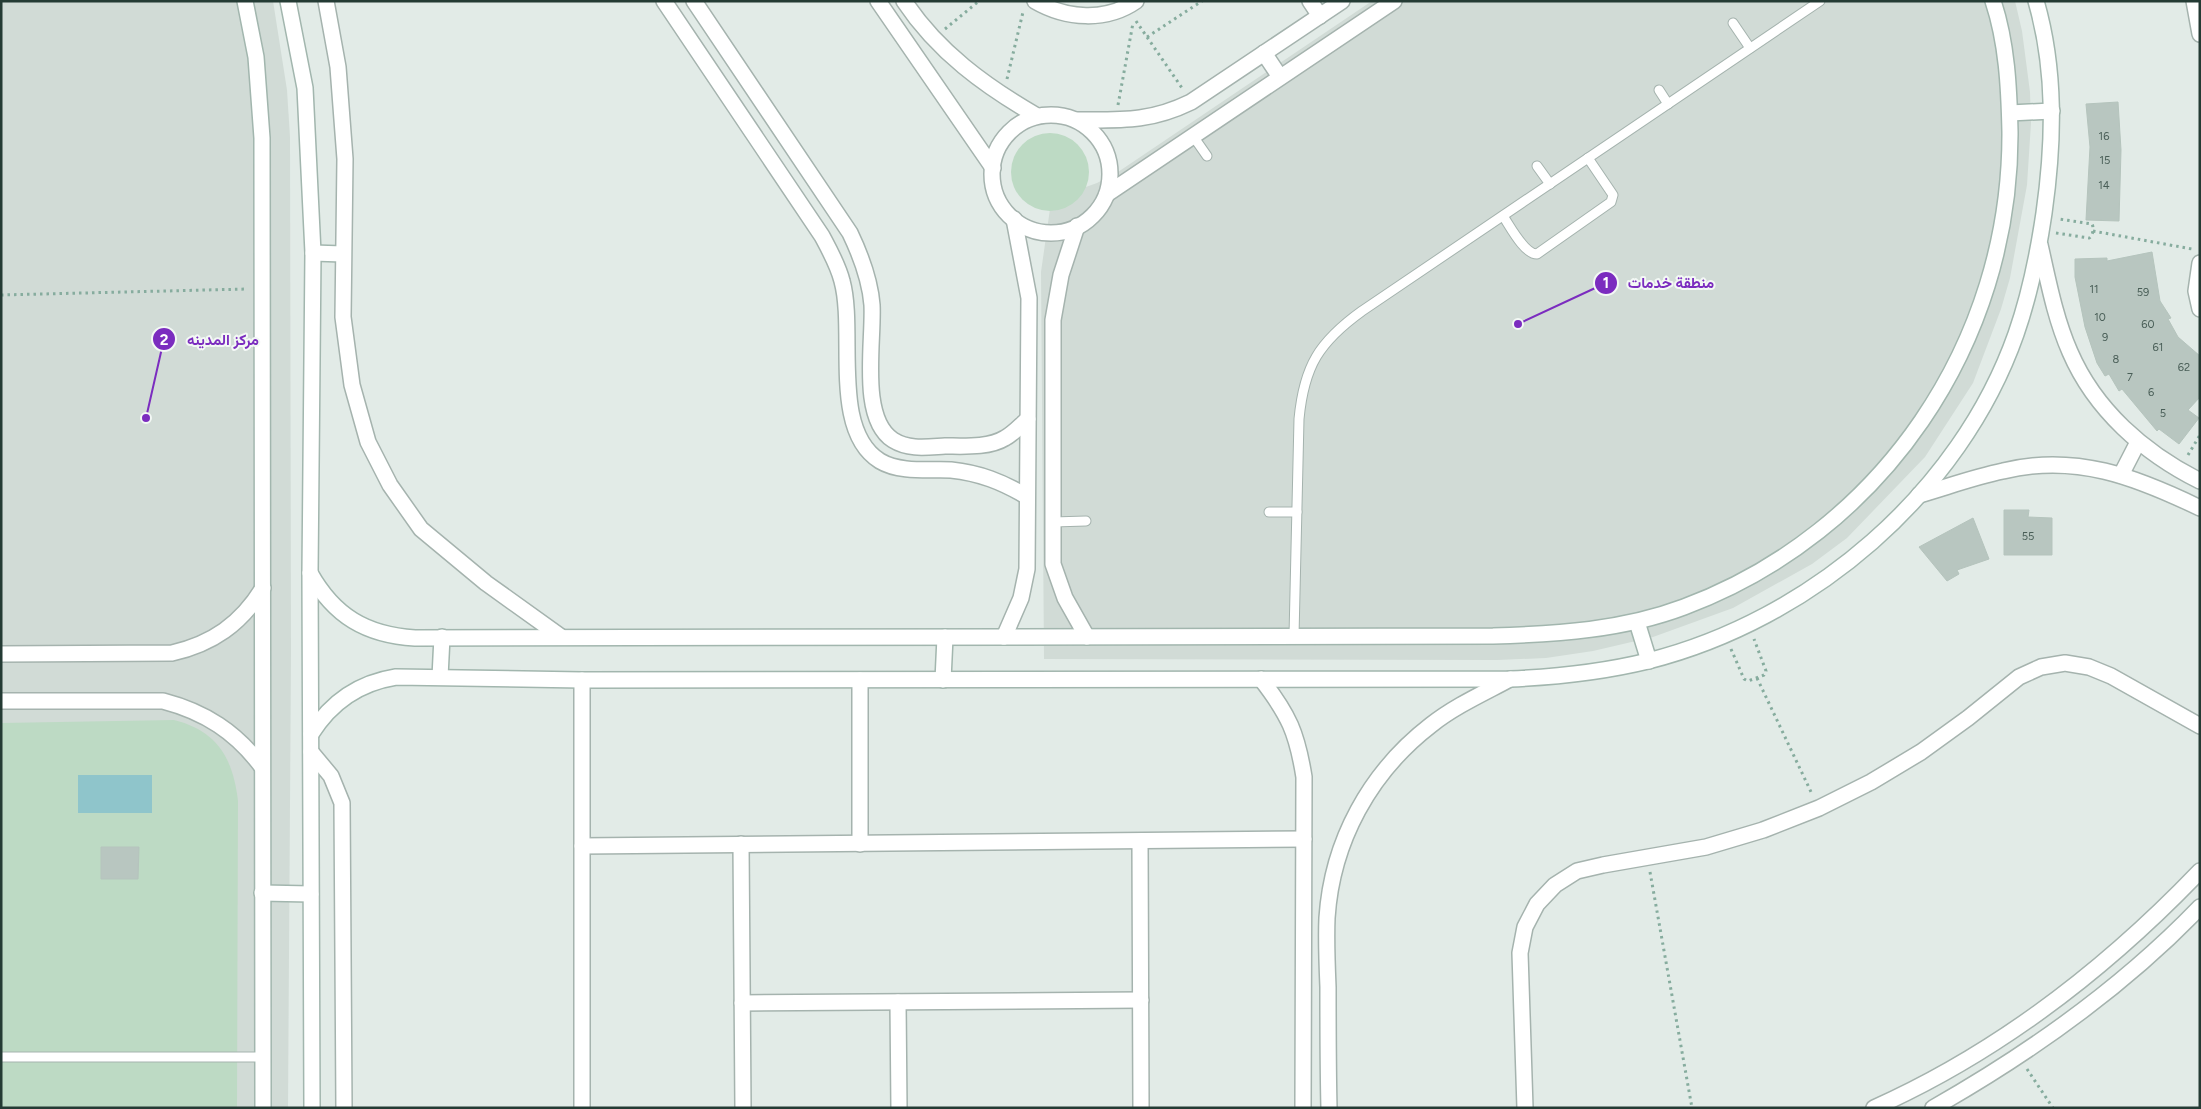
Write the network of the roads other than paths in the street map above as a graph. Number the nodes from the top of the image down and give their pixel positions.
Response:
1 (245, 1) edge
2 (288, 1) edge
3 (326, 1) edge
4 (664, 1) edge
5 (694, 1) edge
6 (878, 1) edge
7 (904, 1) edge
8 (1035, 1) edge
9 (1136, 1) edge
10 (1310, 1) edge
11 (1342, 1) edge
12 (1394, 1) edge
13 (1820, 1) edge
14 (1993, 1) edge
15 (2036, 1) edge
16 (2194, 1) edge
17 (1320, 16) junction
18 (1733, 23) dead end
19 (2200, 34) edge
20 (1750, 48) junction
21 (1264, 53) junction
22 (1280, 77) junction
23 (1659, 90) dead end
24 (1668, 104) junction
25 (2052, 111) junction
26 (2010, 113) junction
27 (1037, 116) junction
28 (1076, 120) junction
29 (1193, 136) junction
30 (1207, 156) dead end
31 (1588, 158) junction
32 (1537, 166) dead end
33 (993, 168) junction
34 (1550, 184) junction
35 (1106, 194) junction
36 (1503, 216) junction
37 (1014, 219) junction
38 (1078, 226) junction
39 (2042, 231) junction
40 (312, 253) junction
41 (343, 254) junction
42 (2200, 263) edge
43 (2200, 309) edge
44 (1028, 419) junction
45 (2138, 442) junction
46 (2121, 475) junction
47 (2200, 481) edge
48 (1919, 495) junction
49 (1026, 496) junction
50 (2200, 508) edge
51 (1269, 512) dead end
52 (1297, 512) junction
53 (1086, 521) dead end
54 (1053, 522) junction
55 (310, 573) junction
56 (263, 588) junction
57 (1637, 622) junction
58 (560, 636) junction
59 (1294, 636) junction
60 (945, 637) junction
61 (1004, 637) junction
62 (1087, 637) junction
63 (442, 638) junction
64 (1, 654) edge
65 (1649, 661) junction
66 (440, 677) junction
67 (1261, 679) junction
68 (1510, 679) junction
69 (582, 680) junction
70 (860, 680) junction
71 (942, 680) junction
72 (1, 700) edge
73 (2200, 726) edge
74 (311, 734) junction
75 (311, 752) junction
76 (262, 767) junction
77 (1304, 839) junction
78 (1140, 840) junction
79 (742, 844) junction
80 (860, 844) junction
81 (582, 846) junction
82 (2200, 871) edge
83 (262, 893) junction
84 (311, 894) junction
85 (2200, 907) edge
86 (1141, 1000) junction
87 (898, 1002) junction
88 (742, 1003) junction
89 (1, 1057) edge
90 (263, 1057) junction
91 (263, 1108) edge
92 (312, 1108) edge
93 (344, 1108) edge
94 (582, 1108) edge
95 (743, 1108) edge
96 (899, 1108) edge
97 (1141, 1108) edge
98 (1303, 1108) edge
99 (1329, 1108) edge
100 (1525, 1108) edge
101 (1874, 1108) edge
102 (1933, 1108) edge

1 - 56 street
2 - 40 street
3 - 41 street
4 - 49 street
5 - 44 street
6 - 33 street
7 - 27 street
8 - 9 street
10 - 17 street
11 - 17 street
12 - 22 street
13 - 20 lane
14 - 26 street
15 - 25 street
16 - 19 street
17 - 21 street
18 - 20 lane
20 - 24 lane
21 - 22 street
21 - 28 street
22 - 29 street
23 - 24 lane
24 - 31 lane
25 - 26 street
25 - 39 street
26 - 57 street
27 - 28 street
27 - 33 street
28 - 35 street
29 - 30 lane
29 - 35 street
31 - 34 lane
31 - 36 lane
32 - 34 lane
33 - 37 street
34 - 36 lane
35 - 38 street
36 - 52 lane
37 - 38 street
37 - 44 street
38 - 54 street
39 - 45 street
39 - 48 street
40 - 41 street
40 - 55 street
41 - 58 street
42 - 43 street
44 - 49 street
45 - 46 street
45 - 47 street
46 - 48 street
46 - 50 street
48 - 65 street
49 - 61 street
51 - 52 lane
52 - 59 lane
53 - 54 lane
54 - 62 street
55 - 63 street
55 - 74 street
56 - 64 street
56 - 76 street
57 - 59 street
57 - 65 street
58 - 60 street
58 - 63 street
59 - 62 street
60 - 61 street
60 - 71 street
61 - 62 street
63 - 66 street
65 - 68 street
66 - 69 street
66 - 74 street
67 - 68 street
67 - 71 street
67 - 77 street
68 - 99 street
69 - 70 street
69 - 81 street
70 - 71 street
70 - 80 street
72 - 76 street
73 - 100 street
74 - 75 street
75 - 84 street
75 - 93 street
76 - 83 street
77 - 78 street
77 - 98 street
78 - 80 street
78 - 86 street
79 - 80 street
79 - 81 street
79 - 88 street
81 - 94 street
82 - 101 street
83 - 84 street
83 - 90 street
84 - 92 street
85 - 102 street
86 - 87 street
86 - 97 street
87 - 88 street
87 - 96 street
88 - 95 street
89 - 90 lane
90 - 91 street

